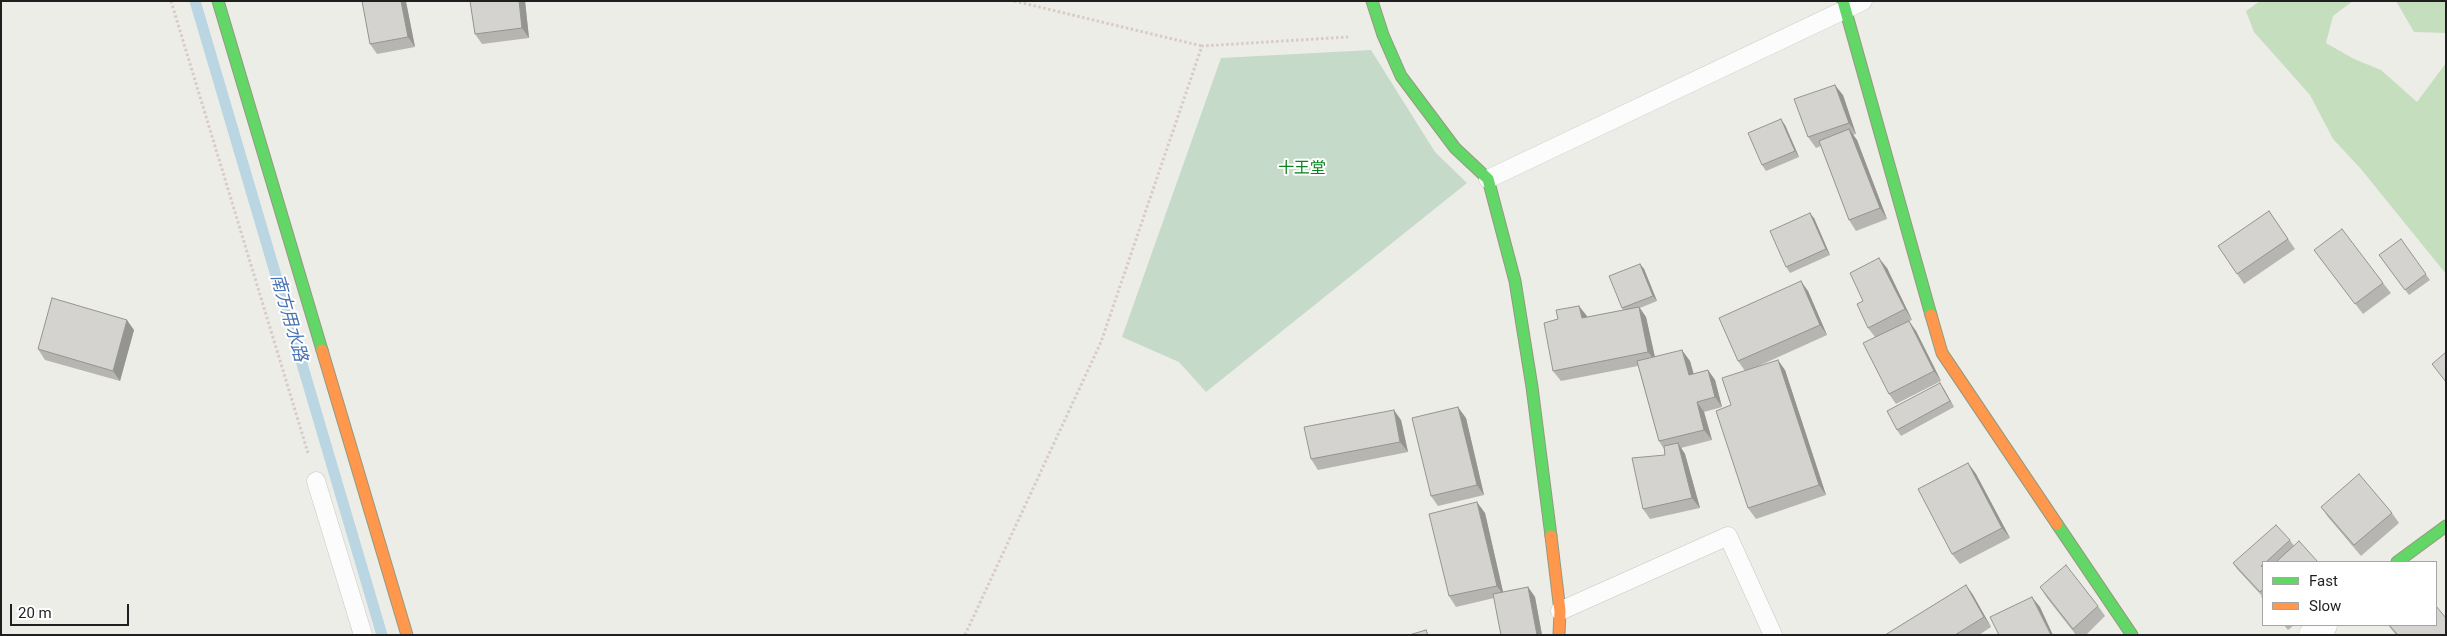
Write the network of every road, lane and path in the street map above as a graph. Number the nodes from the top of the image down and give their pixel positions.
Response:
1 (171, 1) edge
2 (218, 1) edge
3 (1014, 1) edge
4 (1372, 1) edge
5 (1863, 1) edge
6 (1845, 6) edge
7 (1383, 35) junction
8 (1202, 46) junction
9 (1488, 179) junction
10 (316, 481) joint
11 (2446, 526) edge
12 (2398, 561) edge
13 (1560, 611) junction
14 (2322, 626) edge
15 (363, 635) edge
16 (407, 635) edge
17 (965, 635) edge
18 (1559, 635) edge
19 (1773, 635) edge
20 (2132, 635) edge
21 (2313, 635) edge

1 - 10 path
2 - 16 street
3 - 8 path
4 - 7 street
5 - 6 lane
6 - 9 lane
6 - 20 street
7 - 8 path
7 - 9 street
8 - 17 path
9 - 13 street
10 - 15 lane
11 - 12 street
13 - 18 street
13 - 19 lane
14 - 21 street

